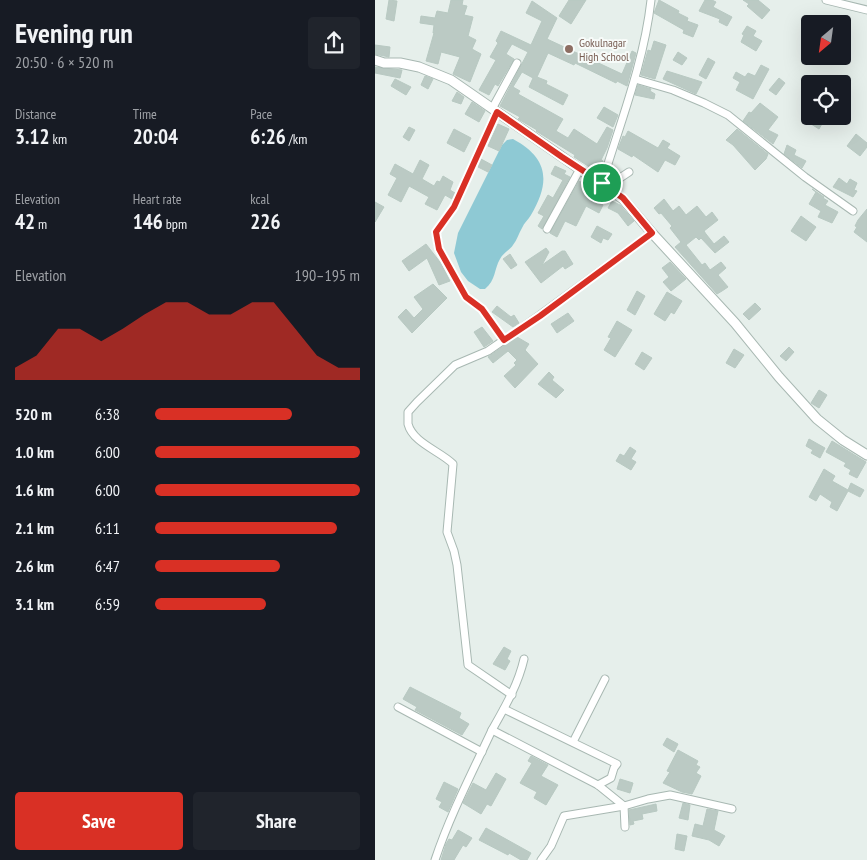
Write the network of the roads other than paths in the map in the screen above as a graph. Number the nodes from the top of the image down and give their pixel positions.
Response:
1 (651, 0) edge
2 (826, 0) edge
3 (867, 10) edge
4 (375, 60) edge
5 (517, 63) dead end
6 (635, 79) junction
7 (494, 110) junction
8 (580, 169) junction
9 (629, 172) dead end
10 (602, 183) junction
11 (853, 211) dead end
12 (547, 229) dead end
13 (652, 233) junction
14 (504, 340) junction
15 (867, 455) edge
16 (524, 659) dead end
17 (605, 679) dead end
18 (512, 695) junction
19 (398, 707) dead end
20 (504, 709) junction
21 (492, 730) junction
22 (573, 742) junction
23 (482, 752) junction
24 (598, 785) junction
25 (623, 806) junction
26 (732, 809) dead end
27 (625, 828) dead end
28 (435, 860) edge
29 (541, 860) edge

1 - 6 street
2 - 3 street
4 - 7 street
5 - 7 street
6 - 10 street
6 - 11 street
7 - 8 street
7 - 14 street
8 - 10 street
8 - 12 street
9 - 10 street
10 - 13 street
13 - 14 street
13 - 15 street
14 - 18 street
16 - 18 street
17 - 22 street
18 - 20 street
19 - 23 street
20 - 21 street
20 - 22 street
21 - 23 street
21 - 24 street
22 - 24 street
23 - 28 street
24 - 25 street
25 - 26 street
25 - 27 street
25 - 29 street

